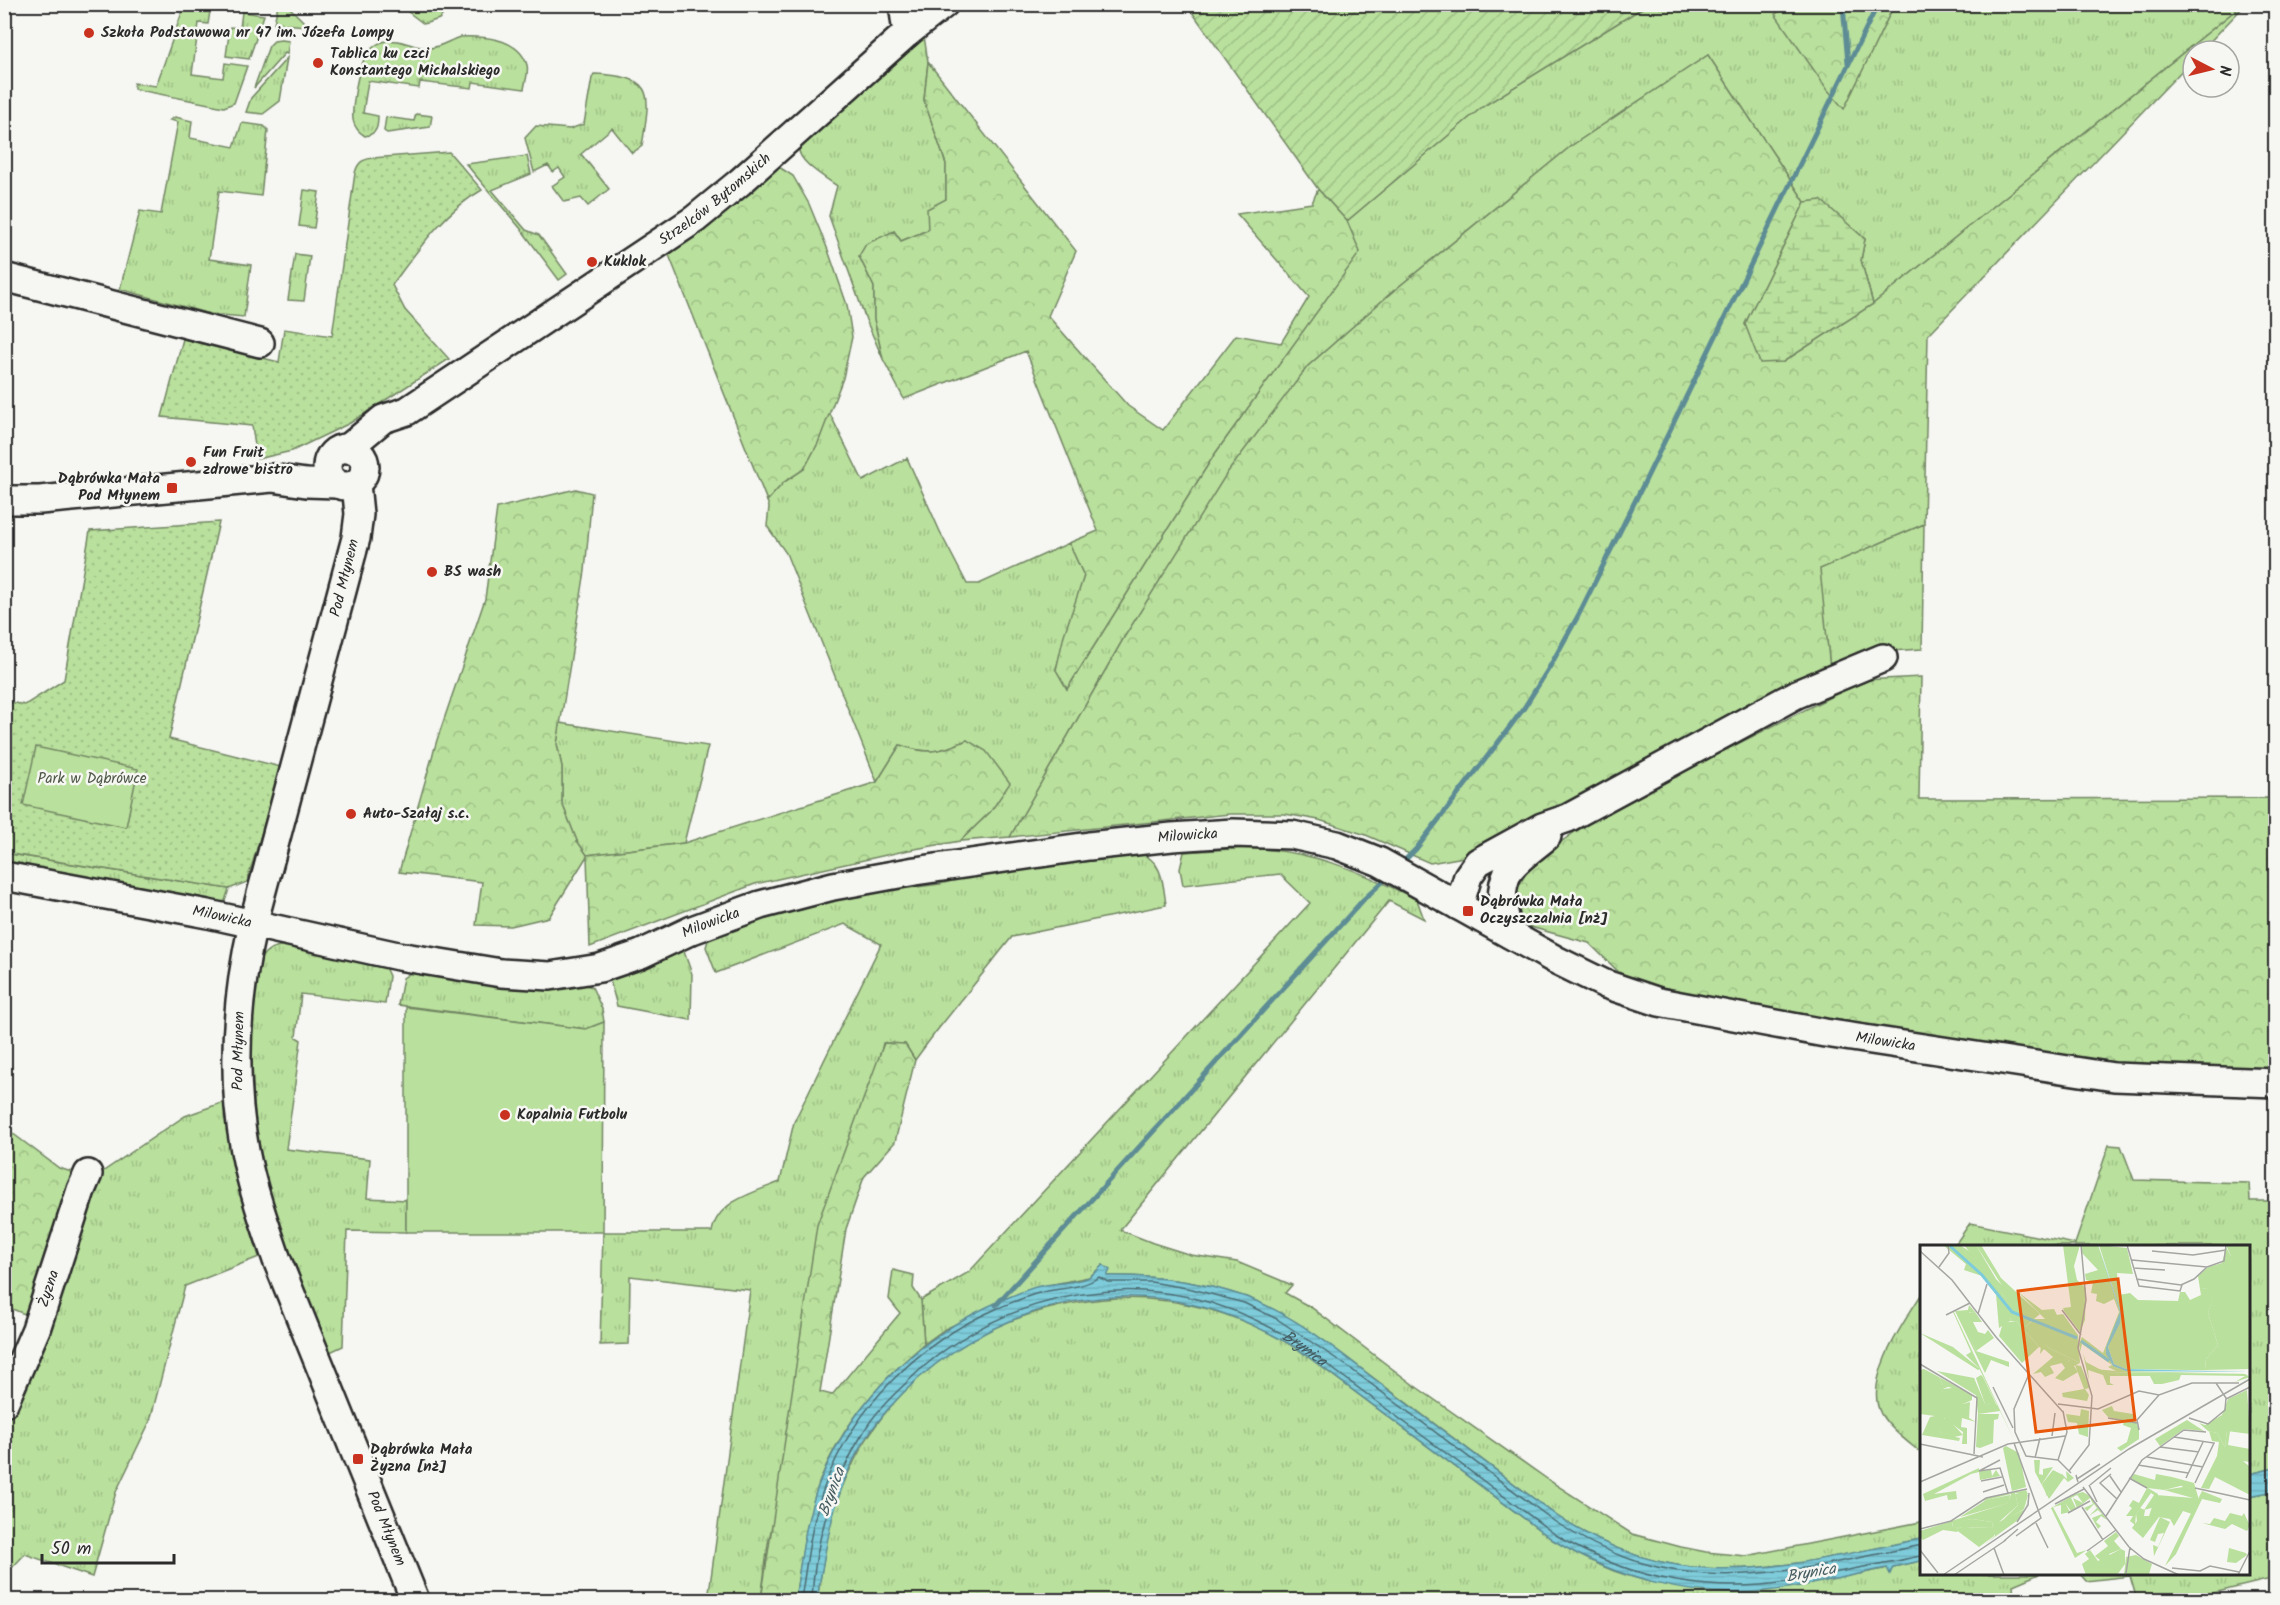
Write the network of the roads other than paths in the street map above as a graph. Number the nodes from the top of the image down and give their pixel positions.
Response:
1 (903, 4) edge
2 (931, 7) edge
3 (907, 33) junction
4 (4, 277) edge
5 (260, 343) dead end
6 (407, 411) junction
7 (340, 452) junction
8 (272, 478) junction
9 (353, 479) junction
10 (4, 500) edge
11 (1883, 658) dead end
12 (1568, 818) junction
13 (1478, 862) junction
14 (1509, 870) junction
15 (4, 876) edge
16 (1414, 881) junction
17 (1459, 906) junction
18 (253, 924) junction
19 (1510, 934) junction
20 (2276, 1083) edge
21 (88, 1174) dead end
22 (4, 1403) edge
23 (415, 1600) edge

1 - 3 street
2 - 3 street, Strzelców Bytomskich
3 - 6 street, Strzelców Bytomskich
4 - 5 street
6 - 7 street, Strzelców Bytomskich
6 - 9 street, Strzelców Bytomskich
7 - 8 street
7 - 9 street, Pod Młynem
8 - 9 street
8 - 10 street
9 - 18 street, Pod Młynem
11 - 12 street
12 - 13 street
12 - 14 street
13 - 16 street
13 - 17 street
14 - 17 street
14 - 19 street
15 - 18 street, Milowicka
16 - 17 street, Milowicka
16 - 18 street, Milowicka
17 - 19 street, Milowicka
18 - 23 street, Pod Młynem
19 - 20 street, Milowicka
21 - 22 street, Żyzna

